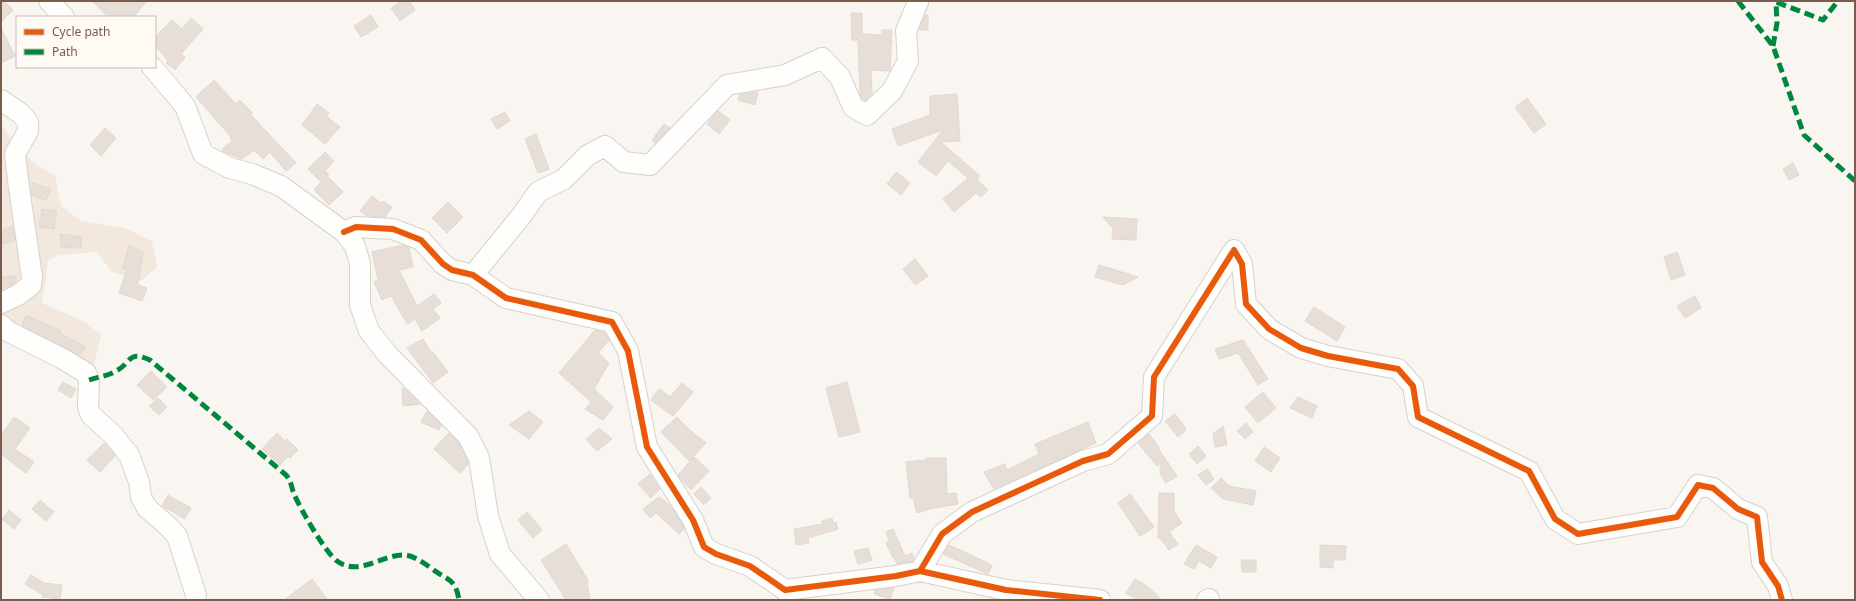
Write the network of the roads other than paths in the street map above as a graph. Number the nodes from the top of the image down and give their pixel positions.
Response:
1 (49, 1) edge
2 (918, 2) dead end
3 (63, 16) edge
4 (153, 68) edge
5 (1, 100) edge
6 (344, 232) junction
7 (473, 275) junction
8 (1, 303) edge
9 (1, 326) edge
10 (920, 571) junction
11 (196, 595) dead end
12 (539, 600) edge
13 (1100, 600) edge
14 (1782, 600) edge

1 - 3 street
2 - 7 street
4 - 6 street
5 - 8 street
6 - 7 street
6 - 12 street
7 - 10 street
9 - 11 street
10 - 13 street
10 - 14 street

